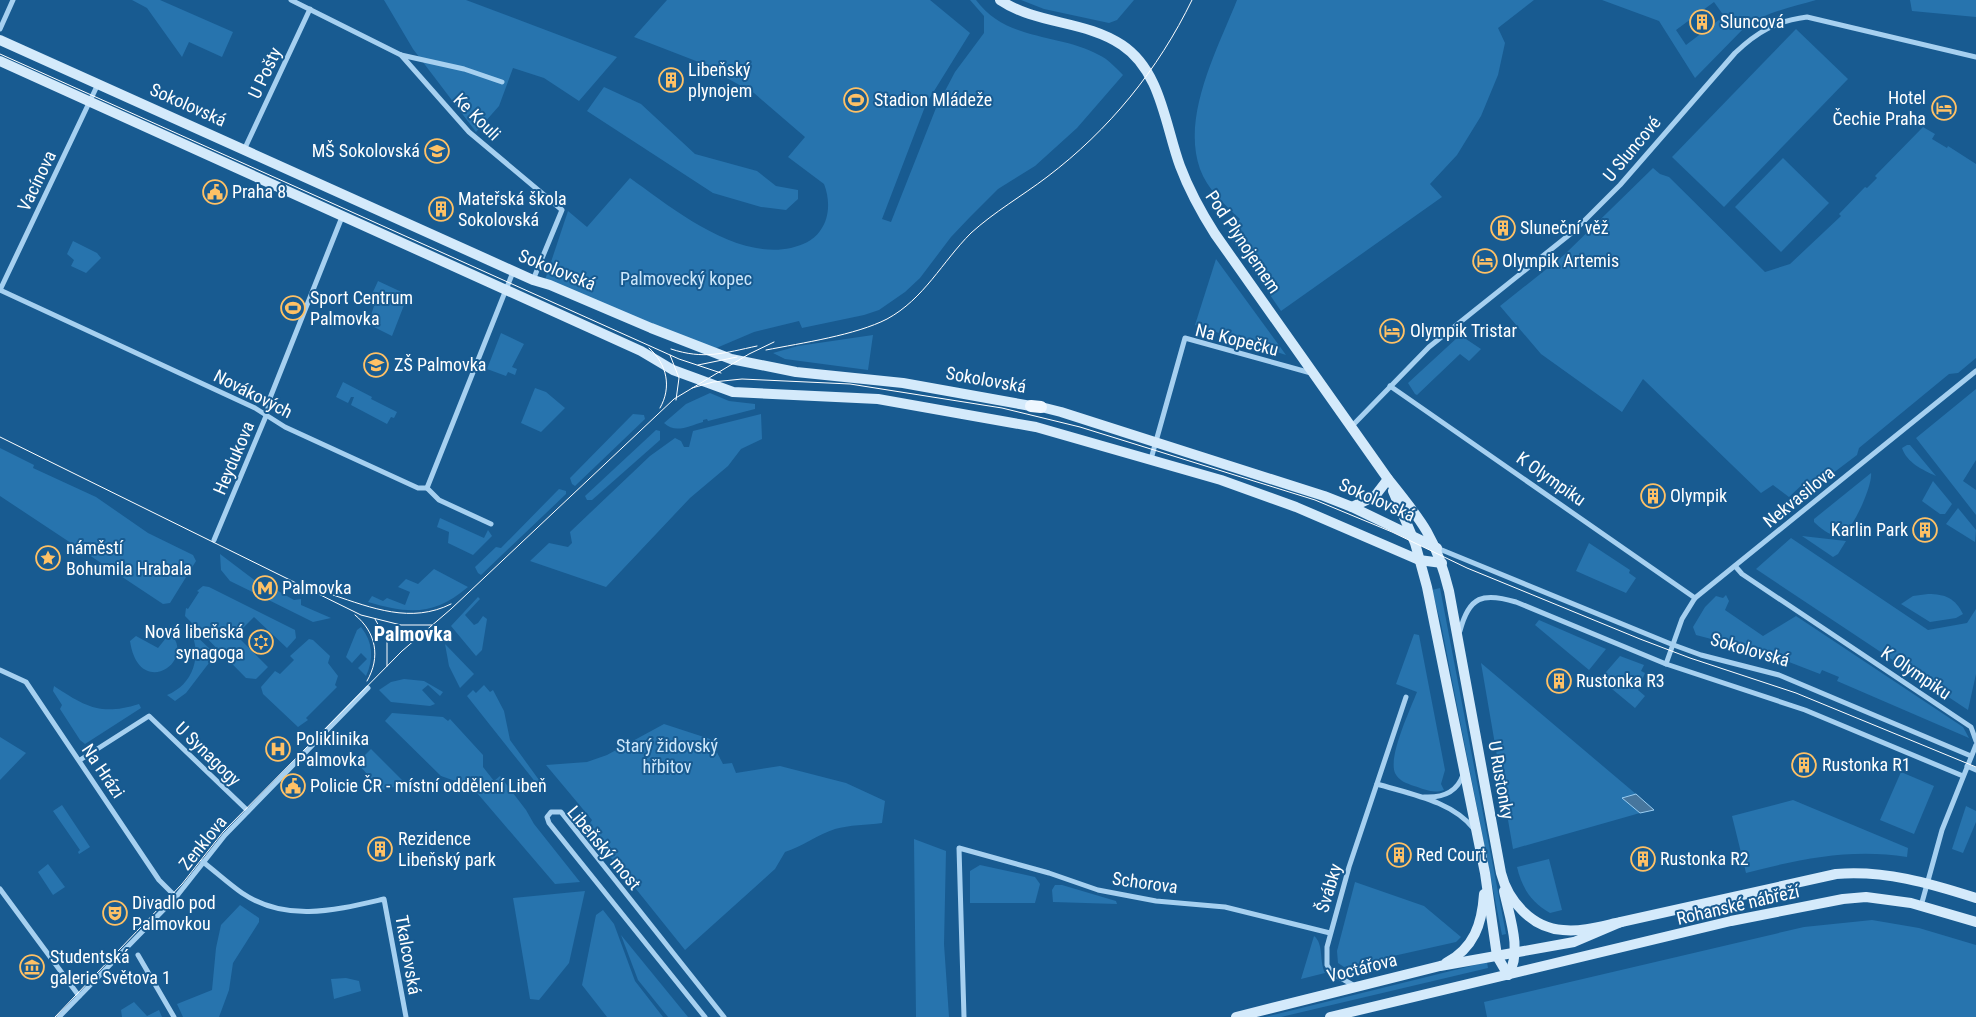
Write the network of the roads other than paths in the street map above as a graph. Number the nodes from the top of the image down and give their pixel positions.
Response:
1 (13, 0) edge
2 (291, 0) edge
3 (1000, 0) edge
4 (310, 9) junction
5 (0, 29) edge
6 (0, 40) edge
7 (402, 55) junction
8 (1976, 57) edge
9 (0, 61) edge
10 (502, 82) dead end
11 (98, 84) junction
12 (90, 102) junction
13 (244, 150) junction
14 (342, 217) junction
15 (514, 271) junction
16 (533, 280) junction
17 (0, 290) edge
18 (505, 291) junction
19 (1976, 371) edge
20 (1315, 374) junction
21 (1390, 386) junction
22 (266, 416) junction
23 (1352, 426) junction
24 (1155, 439) junction
25 (1151, 460) junction
26 (1388, 479) junction
27 (427, 488) junction
28 (1352, 506) junction
29 (490, 524) dead end
30 (1412, 535) junction
31 (214, 540) dead end
32 (1437, 548) junction
33 (1419, 560) junction
34 (1442, 563) junction
35 (1735, 566) junction
36 (1695, 598) junction
37 (1458, 637) junction
38 (1671, 644) junction
39 (1666, 664) junction
40 (0, 670) edge
41 (368, 688) dead end
42 (1406, 696) dead end
43 (1976, 741) edge
44 (1976, 745) edge
45 (1971, 756) junction
46 (80, 760) junction
47 (1967, 766) junction
48 (1976, 770) edge
49 (1465, 771) junction
50 (1963, 776) junction
51 (1377, 784) junction
52 (1419, 796) junction
53 (248, 811) junction
54 (1477, 832) junction
55 (203, 862) junction
56 (1501, 873) junction
57 (1485, 874) junction
58 (1928, 882) junction
59 (0, 889) edge
60 (176, 896) junction
61 (1976, 898) edge
62 (1921, 906) junction
63 (1621, 922) junction
64 (1976, 922) edge
65 (1330, 933) junction
66 (1515, 953) junction
67 (138, 955) dead end
68 (1497, 956) junction
69 (1440, 966) junction
70 (1508, 975) junction
71 (1358, 986) junction
72 (79, 996) junction
73 (59, 1017) edge
74 (174, 1017) edge
75 (406, 1017) edge
76 (705, 1017) edge
77 (724, 1017) edge
78 (964, 1017) edge
79 (1236, 1017) edge
80 (1330, 1017) edge

1 - 5 street
2 - 4 street
3 - 20 main road, Pod Plynojemem
4 - 7 street
4 - 13 street, U Pošty
6 - 11 main road, Sokolovská
7 - 10 street, Ke Kouli
7 - 16 street, Ke Kouli
8 - 21 street, U Sluncové
9 - 12 main road, Sokolovská
11 - 12 street, Vacínova
11 - 13 main road, Sokolovská
12 - 14 main road, Sokolovská
12 - 17 street, Vacínova
13 - 15 main road, Sokolovská
14 - 18 main road, Sokolovská
14 - 22 street, Heydukova
15 - 16 main road, Sokolovská
15 - 18 street
16 - 24 main road, Sokolovská
17 - 22 street, Novákových
18 - 25 main road, Sokolovská
18 - 27 street
19 - 35 street, Nekvasilova
20 - 23 main road, Pod Plynojemem
20 - 24 street, Na Kopečku
21 - 23 street, U Sluncové
21 - 36 street, K Olympiku
22 - 27 street, Novákových
22 - 31 street, Heydukova
23 - 26 main road, Pod Plynojemem
24 - 25 street, Na Kopečku
24 - 28 main road, Sokolovská
25 - 33 main road, Sokolovská
26 - 28 main road
26 - 30 main road, Pod Plynojemem
26 - 32 main road, Pod Plynojemem
27 - 29 street, Novákových
28 - 30 main road, Sokolovská
30 - 32 main road, Sokolovská
30 - 33 main road, Pod Plynojemem
32 - 34 main road, U Rustonky
32 - 38 street, Sokolovská
33 - 34 main road, Sokolovská
33 - 49 main road, U Rustonky
34 - 37 main road, U Rustonky
35 - 36 street, Nekvasilova
35 - 43 street, K Olympiku
36 - 38 street, Nekvasilova
37 - 39 street
37 - 56 main road, U Rustonky
38 - 39 street, Nekvasilova
38 - 45 street, Sokolovská
39 - 50 street
40 - 46 street, Na Hrázi
41 - 53 street, Zenklova
42 - 51 street, Švábky
44 - 45 street
45 - 47 street
46 - 53 street, U Synagogy
46 - 60 street, Na Hrázi
47 - 48 street
47 - 50 street
49 - 52 street
49 - 54 main road, U Rustonky
50 - 58 street
51 - 52 street
51 - 65 street, Švábky
52 - 54 street
53 - 55 street, Zenklova
54 - 57 main road, U Rustonky
55 - 60 street, Zenklova
55 - 75 street, Tkalcovská
56 - 63 main road, U Rustonky
56 - 66 main road
57 - 68 main road, U Rustonky
57 - 69 main road
58 - 61 main road, Rohanské nábřeží
58 - 62 street
58 - 63 main road, Rohanské nábřeží
59 - 72 street
60 - 72 street, Zenklova
62 - 64 main road, Rohanské nábřeží
62 - 70 main road, Rohanské nábřeží
63 - 66 main road, Rohanské nábřeží
65 - 71 street, Švábky
65 - 78 street, Schorova
66 - 68 main road, Rohanské nábřeží
66 - 70 main road
67 - 74 street
68 - 69 main road, Voctářova
68 - 70 main road, U Rustonky
69 - 71 main road, Voctářova
70 - 80 main road
71 - 79 main road, Voctářova
72 - 73 street, Zenklova
76 - 77 street, Libeňský most

